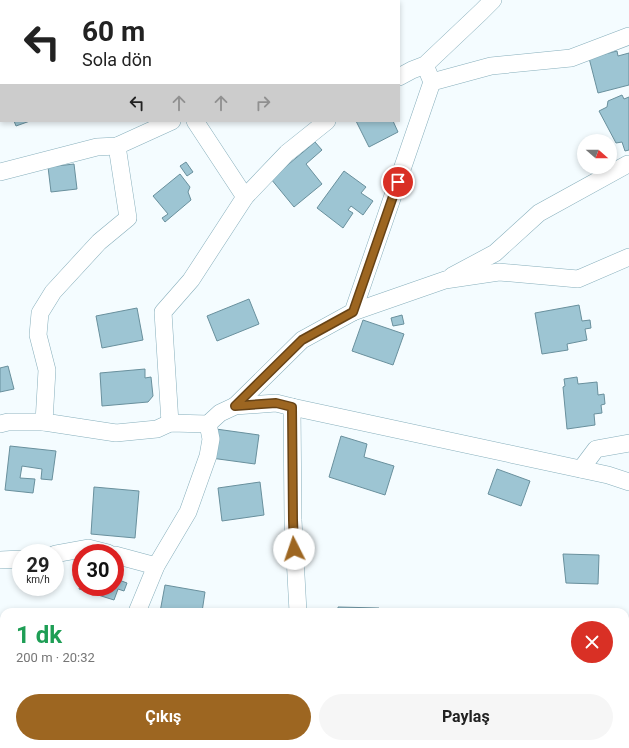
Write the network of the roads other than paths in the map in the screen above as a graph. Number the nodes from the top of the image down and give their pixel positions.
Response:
1 (493, 0) edge
2 (629, 36) edge
3 (425, 65) junction
4 (400, 77) edge
5 (432, 82) junction
6 (170, 122) edge
7 (196, 122) edge
8 (326, 122) edge
9 (117, 146) junction
10 (628, 164) edge
11 (0, 172) edge
12 (245, 197) junction
13 (629, 257) edge
14 (445, 280) junction
15 (353, 312) junction
16 (235, 406) junction
17 (292, 407) junction
18 (44, 422) junction
19 (170, 423) junction
20 (0, 424) edge
21 (208, 424) junction
22 (629, 443) edge
23 (581, 469) junction
24 (629, 482) edge
25 (124, 557) edge
26 (12, 559) edge
27 (0, 560) edge
28 (156, 566) junction
29 (139, 608) edge
30 (298, 608) edge

1 - 3 street
2 - 5 street
3 - 4 street
3 - 5 street
5 - 15 street
6 - 9 street
7 - 12 street
8 - 12 street
9 - 11 street
9 - 18 street
10 - 14 street
12 - 19 street
13 - 14 street
14 - 15 street
15 - 16 street
16 - 17 street
16 - 21 street
17 - 23 street
17 - 30 street
18 - 19 street
18 - 20 street
19 - 21 street
21 - 28 street
22 - 23 street
23 - 24 street
25 - 28 street
26 - 27 street
28 - 29 street

